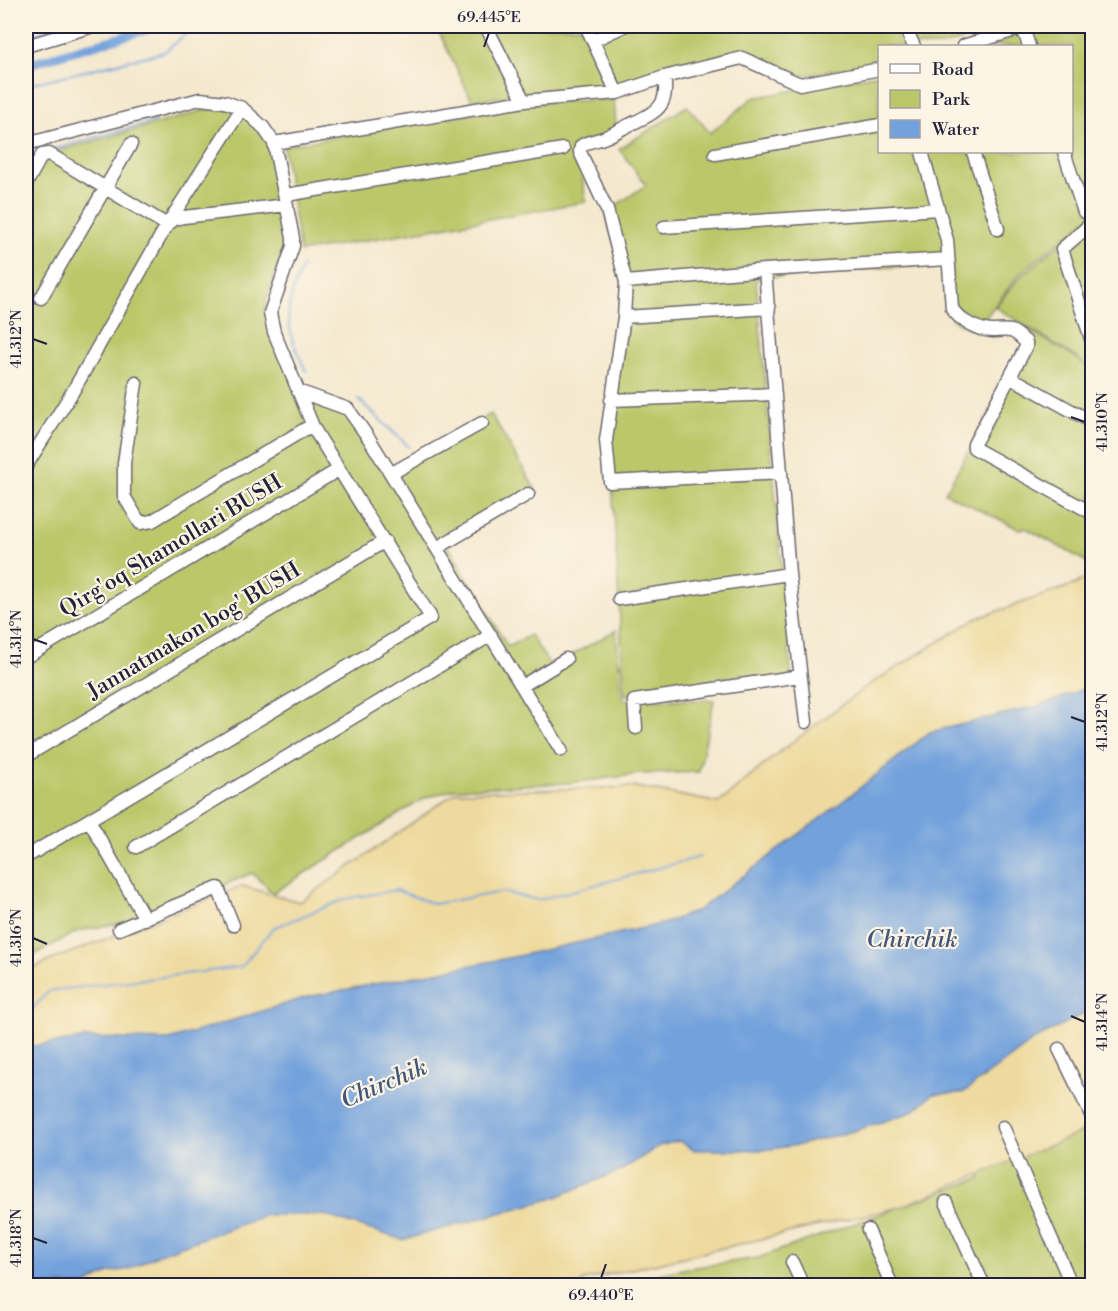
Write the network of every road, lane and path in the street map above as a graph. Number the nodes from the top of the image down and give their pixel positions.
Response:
1 (93, 26) edge
2 (486, 26) edge
3 (586, 26) edge
4 (624, 26) edge
5 (904, 26) edge
6 (1026, 27) edge
7 (594, 39) junction
8 (914, 45) edge
9 (966, 45) edge
10 (1029, 45) edge
11 (26, 46) edge
12 (878, 69) edge
13 (664, 77) junction
14 (617, 93) junction
15 (524, 101) junction
16 (242, 108) junction
17 (878, 125) edge
18 (39, 141) junction
19 (274, 143) junction
20 (26, 144) edge
21 (131, 144) dead end
22 (563, 149) dead end
23 (922, 153) edge
24 (973, 153) edge
25 (1064, 153) edge
26 (715, 154) dead end
27 (42, 155) junction
28 (26, 184) edge
29 (105, 187) junction
30 (286, 200) junction
31 (938, 209) junction
32 (1084, 212) dead end
33 (1092, 222) edge
34 (167, 225) junction
35 (664, 227) dead end
36 (998, 228) dead end
37 (948, 259) junction
38 (765, 270) junction
39 (626, 282) junction
40 (41, 298) dead end
41 (768, 308) junction
42 (624, 317) junction
43 (1092, 342) edge
44 (1010, 377) junction
45 (136, 383) dead end
46 (298, 391) junction
47 (775, 394) junction
48 (611, 400) junction
49 (1092, 422) edge
50 (482, 423) dead end
51 (312, 425) junction
52 (27, 462) edge
53 (338, 470) junction
54 (392, 473) junction
55 (781, 473) junction
56 (528, 494) dead end
57 (1092, 513) edge
58 (385, 541) junction
59 (437, 548) junction
60 (789, 574) junction
61 (619, 599) dead end
62 (491, 635) junction
63 (26, 657) edge
64 (566, 659) dead end
65 (800, 676) junction
66 (522, 686) junction
67 (806, 722) dead end
68 (636, 728) dead end
69 (561, 750) dead end
70 (26, 756) edge
71 (88, 820) junction
72 (136, 847) dead end
73 (26, 857) edge
74 (145, 919) junction
75 (233, 925) dead end
76 (119, 929) dead end
77 (1059, 1049) dead end
78 (1092, 1118) edge
79 (1002, 1127) dead end
80 (946, 1202) dead end
81 (868, 1230) dead end
82 (792, 1262) dead end
83 (803, 1286) edge
84 (892, 1286) edge
85 (984, 1286) edge
86 (1072, 1286) edge

1 - 11 street
2 - 15 street
3 - 7 street
4 - 7 street
5 - 8 street
6 - 9 street
6 - 10 street
7 - 14 street
12 - 13 street
13 - 14 street
13 - 39 street
14 - 15 street
15 - 19 street
16 - 18 street
16 - 19 street
16 - 34 street
17 - 26 street
18 - 20 street
18 - 27 street
19 - 30 street
21 - 29 street
22 - 30 street
23 - 31 street
24 - 36 street
25 - 32 street
27 - 28 street
27 - 29 street
29 - 34 street
29 - 40 street
30 - 34 street
30 - 46 street
31 - 35 street
31 - 37 street
33 - 43 street
34 - 52 street
37 - 38 street
37 - 44 street
38 - 39 street
38 - 41 street
39 - 42 street
41 - 42 street
41 - 47 street
42 - 48 street
44 - 49 street
44 - 57 street
45 - 51 street
46 - 51 street
46 - 54 street
47 - 48 street
47 - 55 street
48 - 55 street
50 - 54 street
51 - 53 street
53 - 58 street
53 - 63 street, Qirg'oq Shamollari BUSH
54 - 59 street
55 - 60 street
56 - 59 street
58 - 70 street, Jannatmakon bog' BUSH
58 - 71 street
59 - 62 street
60 - 61 street
60 - 65 street
62 - 66 street
62 - 72 street
64 - 66 street
65 - 67 street
65 - 68 street
66 - 69 street
71 - 73 street
71 - 74 street
74 - 75 street
74 - 76 street
77 - 78 street
79 - 86 street
80 - 85 street
81 - 84 street
82 - 83 street

